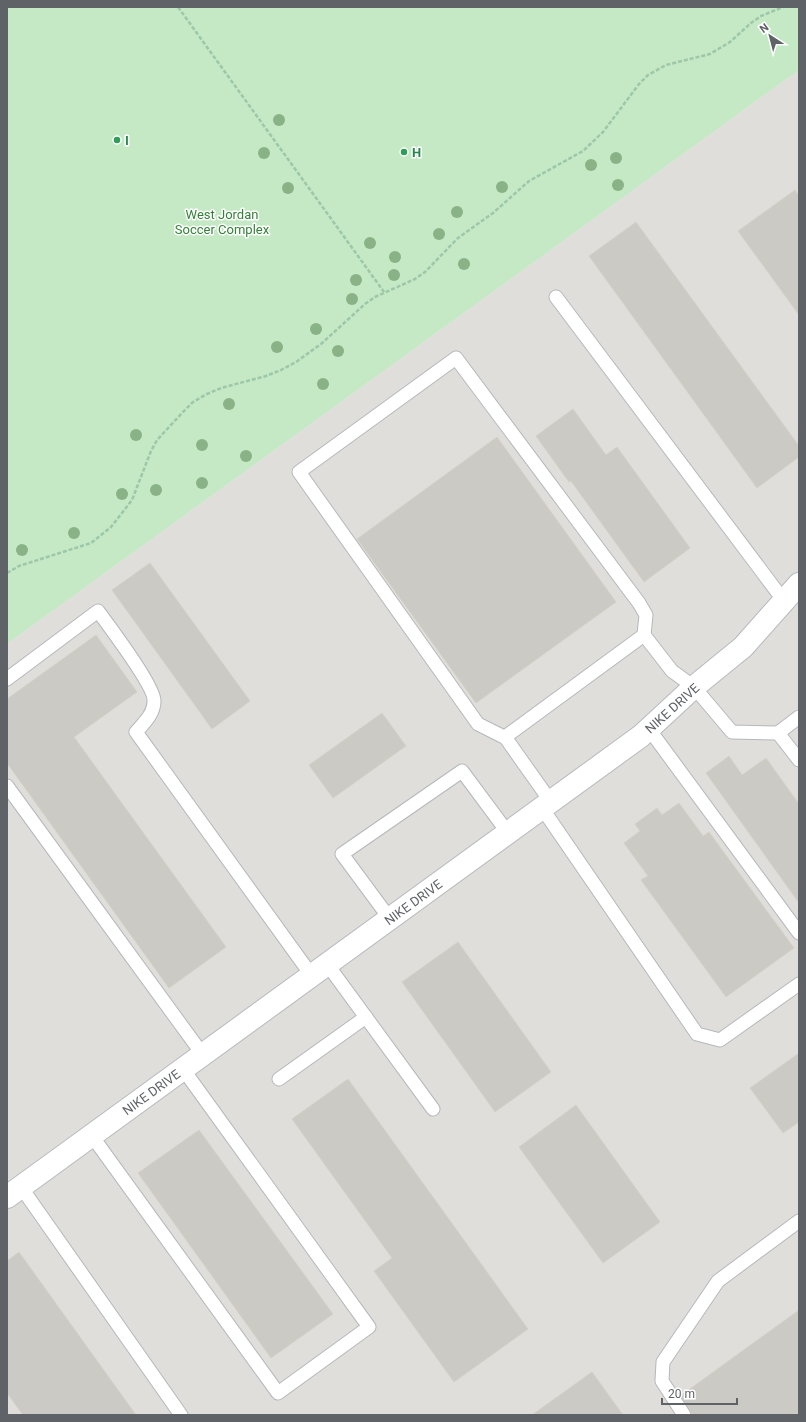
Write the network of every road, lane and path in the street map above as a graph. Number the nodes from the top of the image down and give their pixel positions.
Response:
1 (178, 7) edge
2 (783, 7) edge
3 (384, 292) junction
4 (556, 297) dead end
5 (7, 573) edge
6 (799, 584) edge
7 (784, 601) junction
8 (644, 635) junction
9 (7, 679) edge
10 (694, 687) junction
11 (799, 717) edge
12 (649, 729) junction
13 (778, 733) junction
14 (506, 738) junction
15 (799, 760) edge
16 (7, 786) edge
17 (547, 805) junction
18 (508, 833) junction
19 (390, 919) junction
20 (799, 933) edge
21 (319, 970) junction
22 (799, 984) edge
23 (366, 1017) junction
24 (203, 1055) junction
25 (183, 1069) junction
26 (279, 1079) dead end
27 (433, 1109) dead end
28 (92, 1136) junction
29 (14, 1192) edge
30 (799, 1221) edge
31 (181, 1415) edge
32 (684, 1415) edge

1 - 3 path
2 - 3 path
3 - 5 path
4 - 7 lane
6 - 7 street, NIKE DRIVE
7 - 10 street, NIKE DRIVE
8 - 10 lane
8 - 14 lane
8 - 14 lane
9 - 21 lane
10 - 12 street, NIKE DRIVE
10 - 13 lane
11 - 13 lane
12 - 17 street, NIKE DRIVE
12 - 20 lane
13 - 15 lane
14 - 17 lane
16 - 24 lane
17 - 18 street, NIKE DRIVE
17 - 22 lane
18 - 19 street, NIKE DRIVE
18 - 19 lane
19 - 21 street, NIKE DRIVE
21 - 23 lane
21 - 24 street, NIKE DRIVE
23 - 26 lane
23 - 27 lane
24 - 25 street, NIKE DRIVE
25 - 28 street, NIKE DRIVE
25 - 28 lane
28 - 29 street, NIKE DRIVE
29 - 31 lane
30 - 32 lane

